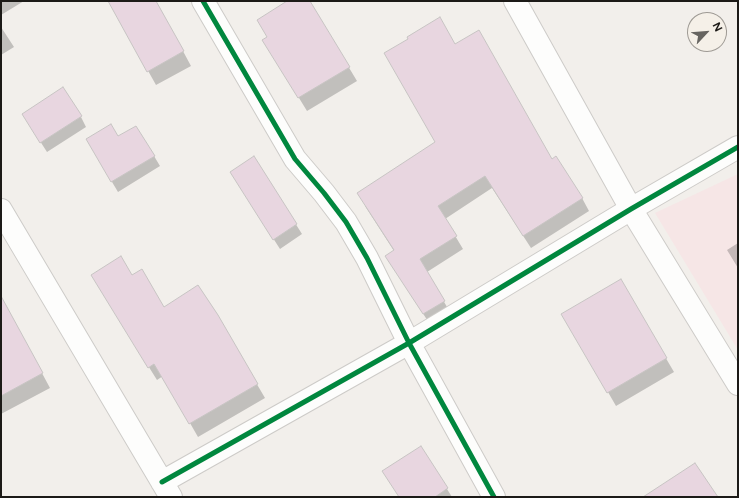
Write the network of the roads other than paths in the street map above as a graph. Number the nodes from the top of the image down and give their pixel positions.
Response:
1 (203, 1) edge
2 (515, 1) edge
3 (738, 147) edge
4 (631, 209) junction
5 (1, 210) edge
6 (7, 234) edge
7 (409, 343) junction
8 (738, 384) edge
9 (167, 489) edge
10 (494, 497) edge

1 - 7 street
2 - 4 street
3 - 4 street
4 - 7 street
4 - 8 street
5 - 6 street
6 - 9 street
7 - 9 street
7 - 10 street

